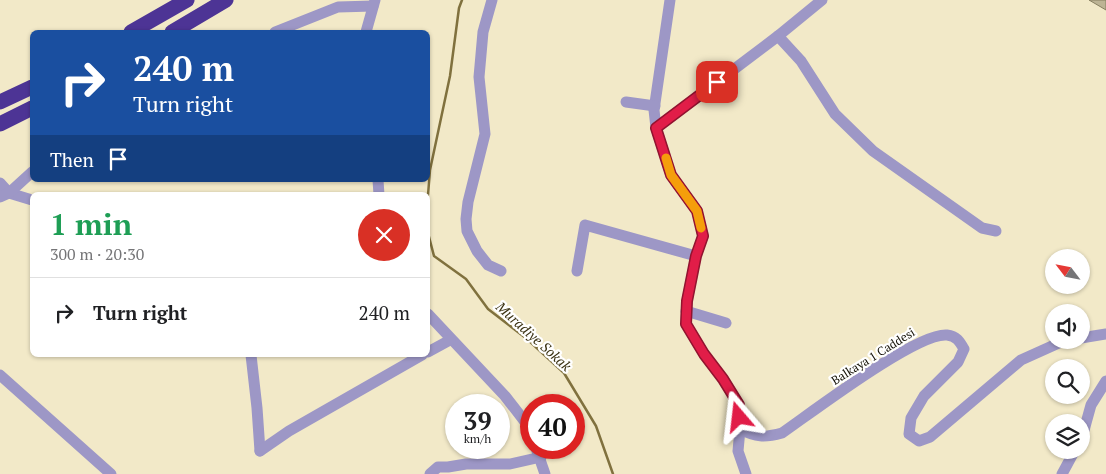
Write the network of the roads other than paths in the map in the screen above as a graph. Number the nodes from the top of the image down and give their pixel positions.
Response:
1 (187, 0) edge
2 (226, 0) edge
3 (492, 0) edge
4 (670, 0) edge
5 (822, 0) edge
6 (374, 3) edge
7 (134, 30) edge
8 (175, 30) edge
9 (280, 30) edge
10 (367, 30) edge
11 (778, 36) junction
12 (30, 87) edge
13 (30, 87) edge
14 (0, 98) edge
15 (0, 102) edge
16 (626, 102) dead end
17 (655, 106) junction
18 (30, 109) edge
19 (0, 124) edge
20 (656, 128) junction
21 (30, 174) edge
22 (0, 182) edge
23 (5, 195) edge
24 (30, 200) edge
25 (996, 231) dead end
26 (696, 256) junction
27 (501, 271) dead end
28 (577, 271) dead end
29 (686, 311) junction
30 (430, 316) edge
31 (726, 323) dead end
32 (1106, 334) edge
33 (1090, 337) edge
34 (450, 340) junction
35 (1045, 349) edge
36 (430, 351) edge
37 (251, 357) edge
38 (418, 357) edge
39 (0, 375) edge
40 (1106, 381) edge
41 (1088, 414) edge
42 (520, 416) edge
43 (740, 429) junction
44 (522, 459) edge
45 (540, 459) edge
46 (1070, 459) edge
47 (111, 474) edge
48 (430, 474) edge
49 (545, 474) edge
50 (746, 474) edge
51 (1062, 474) edge

1 - 7 highway
2 - 8 highway
3 - 27 street
4 - 17 street
5 - 11 street
6 - 9 street
6 - 10 street
11 - 20 street
11 - 25 street
12 - 14 highway
13 - 15 highway
16 - 17 street
17 - 20 street
18 - 19 highway
20 - 26 street
21 - 23 street
22 - 23 street
23 - 24 street
26 - 28 street
26 - 29 street
29 - 31 street
29 - 43 street
30 - 34 street
32 - 33 street
34 - 36 street
34 - 42 street
35 - 43 street, Balkaya 1 Caddesi
37 - 38 street
39 - 47 street
40 - 41 street
43 - 50 street
44 - 48 street
45 - 49 street
46 - 51 street

